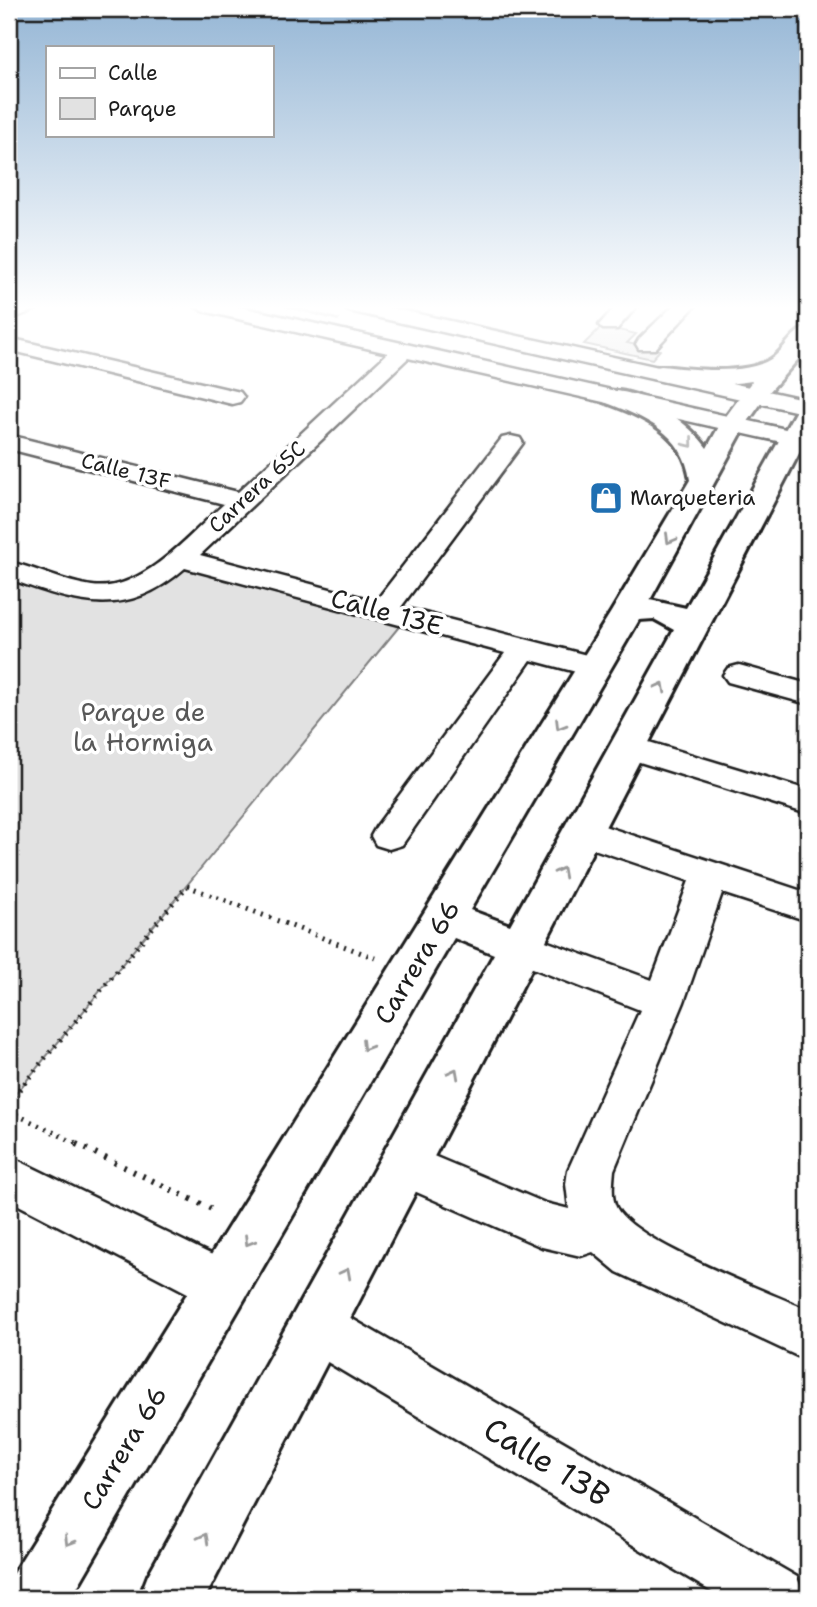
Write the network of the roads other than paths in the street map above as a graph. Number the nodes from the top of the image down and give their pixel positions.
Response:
1 (160, 380) edge
2 (372, 380) edge
3 (537, 380) edge
4 (692, 380) edge
5 (767, 380) edge
6 (755, 394) junction
7 (232, 397) dead end
8 (613, 397) junction
9 (808, 407) edge
10 (808, 412) edge
11 (734, 423) junction
12 (801, 439) edge
13 (9, 442) edge
14 (511, 443) dead end
15 (808, 468) edge
16 (704, 481) junction
17 (764, 498) junction
18 (244, 501) junction
19 (179, 558) junction
20 (9, 570) edge
21 (383, 611) junction
22 (627, 612) junction
23 (692, 630) junction
24 (524, 648) junction
25 (595, 667) junction
26 (738, 675) dead end
27 (808, 694) edge
28 (629, 747) junction
29 (808, 802) edge
30 (583, 832) junction
31 (389, 836) dead end
32 (710, 874) junction
33 (808, 907) edge
34 (444, 917) junction
35 (521, 947) junction
36 (664, 1002) junction
37 (405, 1165) junction
38 (9, 1177) edge
39 (600, 1227) junction
40 (204, 1275) junction
41 (317, 1327) junction
42 (808, 1336) edge
43 (34, 1598) edge
44 (171, 1598) edge
45 (776, 1598) edge

1 - 7 street
2 - 18 street, Carrera 65C
3 - 8 street
4 - 6 street
5 - 6 main road, Carrera 66
6 - 9 street
6 - 11 main road, Carrera 66
8 - 11 street
8 -> 16 main road
10 - 12 main road
11 - 12 street
11 - 16 main road, Carrera 66
12 - 17 main road
13 - 18 street, Calle 13F
14 - 21 street
15 - 17 main road
16 -> 22 main road, Carrera 66
17 - 23 main road
18 - 19 street, Carrera 65C
19 - 20 street, Carrera 65C
19 - 21 street, Calle 13E
21 - 24 street, Calle 13E
22 - 23 main road
22 - 25 main road, Carrera 66
28 -> 23 main road
24 - 25 street, Calle 13E
24 - 31 street
25 -> 34 main road, Carrera 66
26 - 27 street
28 - 29 street
28 - 30 main road
30 - 32 street
35 -> 30 main road
32 - 33 street
32 - 36 street
34 - 35 main road
34 -> 40 main road, Carrera 66
35 - 36 street
37 -> 35 main road
36 - 39 street
37 - 39 street
41 -> 37 main road
38 - 40 street
39 - 42 street
40 -> 43 main road, Carrera 66
44 -> 41 main road
41 - 45 street, Calle 13B

